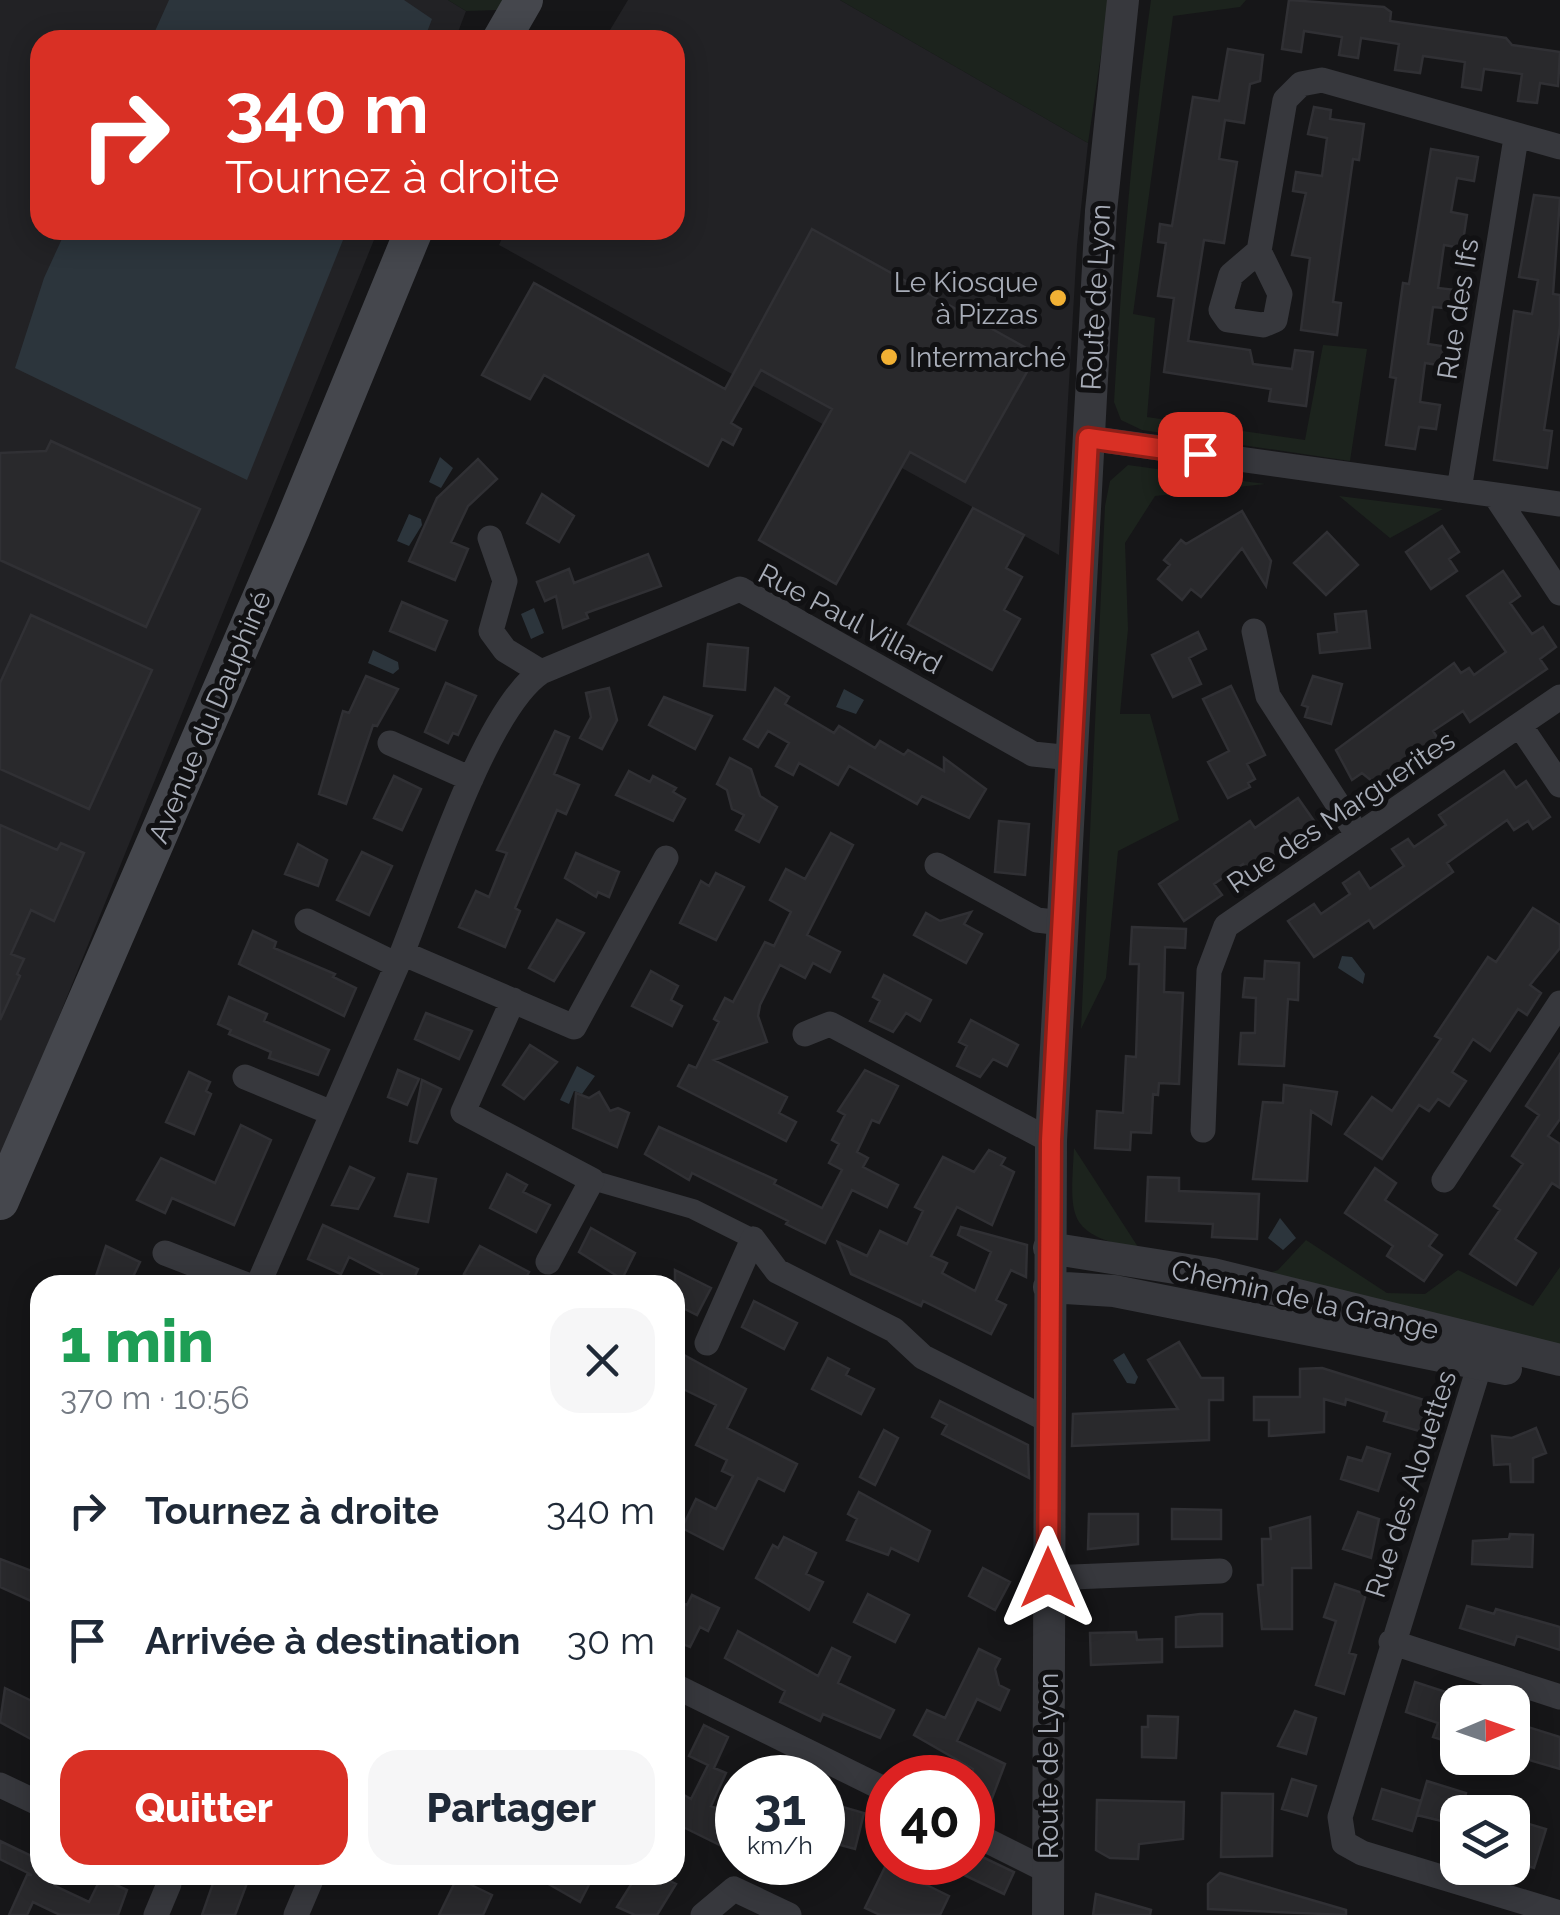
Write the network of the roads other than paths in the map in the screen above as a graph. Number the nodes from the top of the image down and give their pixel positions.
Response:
1 (524, 0) edge
2 (1123, 0) edge
3 (507, 30) edge
4 (1516, 138) junction
5 (1560, 147) edge
6 (410, 240) edge
7 (1259, 251) dead end
8 (1088, 438) junction
9 (1460, 490) junction
10 (1495, 496) junction
11 (1560, 504) edge
12 (490, 538) dead end
13 (1560, 593) edge
14 (1254, 631) dead end
15 (541, 672) junction
16 (1560, 697) edge
17 (1521, 727) junction
18 (390, 744) dead end
19 (1072, 758) junction
20 (471, 778) junction
21 (1560, 785) edge
22 (1357, 834) junction
23 (666, 858) dead end
24 (937, 865) dead end
25 (307, 921) dead end
26 (1062, 924) junction
27 (399, 959) junction
28 (513, 1000) junction
29 (1560, 1003) edge
30 (805, 1034) dead end
31 (245, 1077) dead end
32 (332, 1113) junction
33 (1203, 1130) dead end
34 (1051, 1141) junction
35 (592, 1180) junction
36 (1444, 1180) dead end
37 (0, 1200) edge
38 (754, 1240) junction
39 (1049, 1248) junction
40 (165, 1252) dead end
41 (548, 1262) dead end
42 (222, 1275) edge
43 (262, 1275) edge
44 (1049, 1288) junction
45 (708, 1343) dead end
46 (1484, 1354) junction
47 (1560, 1360) edge
48 (1560, 1381) edge
49 (1048, 1420) junction
50 (1220, 1571) dead end
51 (1048, 1578) junction
52 (1391, 1642) junction
53 (685, 1691) edge
54 (1560, 1697) edge
55 (865, 1780) edge
56 (0, 1784) edge
57 (30, 1799) edge
58 (995, 1844) edge
59 (1048, 1871) junction
60 (169, 1885) edge
61 (309, 1885) edge
62 (1560, 1913) edge
63 (156, 1915) edge
64 (296, 1915) edge
65 (703, 1915) edge
66 (789, 1915) edge
67 (1048, 1915) edge

1 - 3 main road
2 - 8 street, Route de Lyon
4 - 5 street
4 - 7 street
4 - 9 street, Rue des Ifs
6 - 37 main road, Avenue du Dauphiné
8 - 9 street
8 - 19 street, Route de Lyon
9 - 10 street
10 - 11 street
10 - 13 street
12 - 15 street
14 - 22 street
15 - 19 street, Rue Paul Villard
15 - 20 street, Rue Paul Villard
16 - 17 street, Rue des Marguerites
17 - 21 street
17 - 22 street, Rue des Marguerites
18 - 20 street
19 - 26 street, Route de Lyon
20 - 27 street, Rue Paul Villard
22 - 33 street, Rue des Marguerites
23 - 28 street
24 - 26 street
25 - 27 street
26 - 34 street, Route de Lyon
27 - 28 street
27 - 32 street, Rue Paul Villard
28 - 35 street
29 - 36 street
30 - 34 street
31 - 32 street
32 - 43 street, Rue Paul Villard
34 - 39 street, Route de Lyon
35 - 38 street
35 - 41 street
38 - 45 street
38 - 49 street
39 - 44 street, Route de Lyon
39 - 46 street, Chemin de la Grange
40 - 42 street
44 - 46 street, Chemin de la Grange
44 - 49 street, Route de Lyon
46 - 47 street, Chemin de la Grange
46 - 48 street, Chemin de la Grange
46 - 52 street, Rue des Alouettes
49 - 51 street, Route de Lyon
50 - 51 street
51 - 59 street, Route de Lyon
52 - 54 street, Rue des Alouettes
52 - 62 street, Rue des Alouettes
53 - 55 street
56 - 57 street
58 - 59 street
59 - 67 street, Route de Lyon
60 - 63 street
61 - 64 street
65 - 66 street

